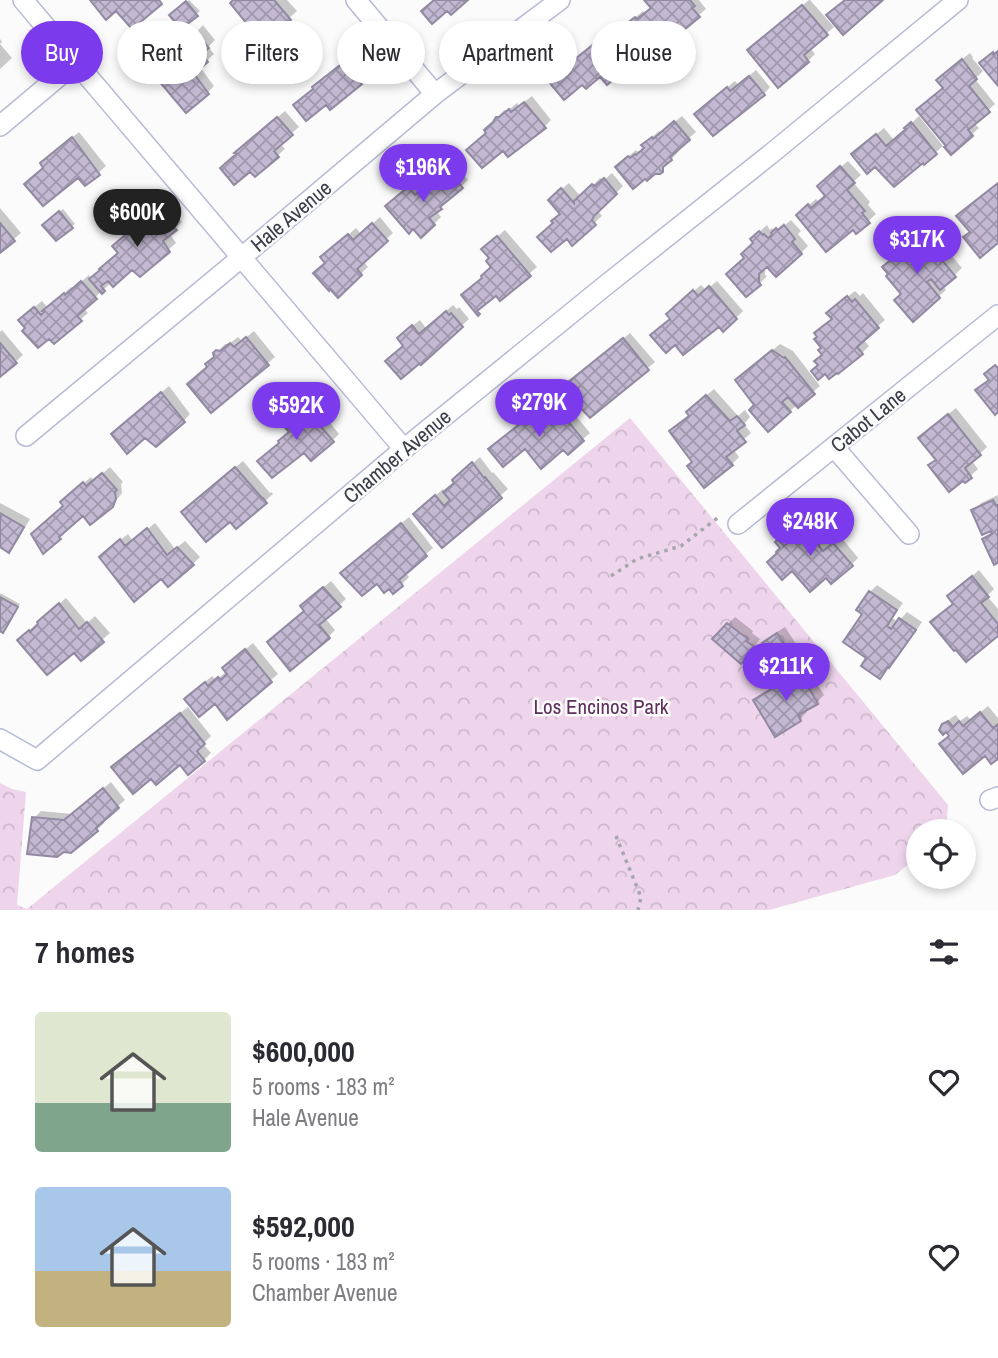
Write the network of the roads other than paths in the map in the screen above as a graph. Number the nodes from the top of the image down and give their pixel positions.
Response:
1 (23, 0) edge
2 (356, 0) edge
3 (560, 0) edge
4 (958, 0) edge
5 (41, 21) edge
6 (50, 84) edge
7 (95, 84) edge
8 (435, 94) junction
9 (0, 126) edge
10 (242, 257) junction
11 (998, 315) edge
12 (26, 436) dead end
13 (834, 447) junction
14 (404, 449) junction
15 (738, 524) road end
16 (909, 534) dead end
17 (0, 739) edge

1 - 5 street
2 - 8 street
3 - 8 street, Hale Avenue
4 - 14 street, Chamber Avenue
6 - 9 street
7 - 10 street
8 - 10 street, Hale Avenue
10 - 12 street, Hale Avenue
10 - 14 street
11 - 13 street, Cabot Lane
13 - 15 street, Cabot Lane
13 - 16 street
14 - 17 street, Chamber Avenue

